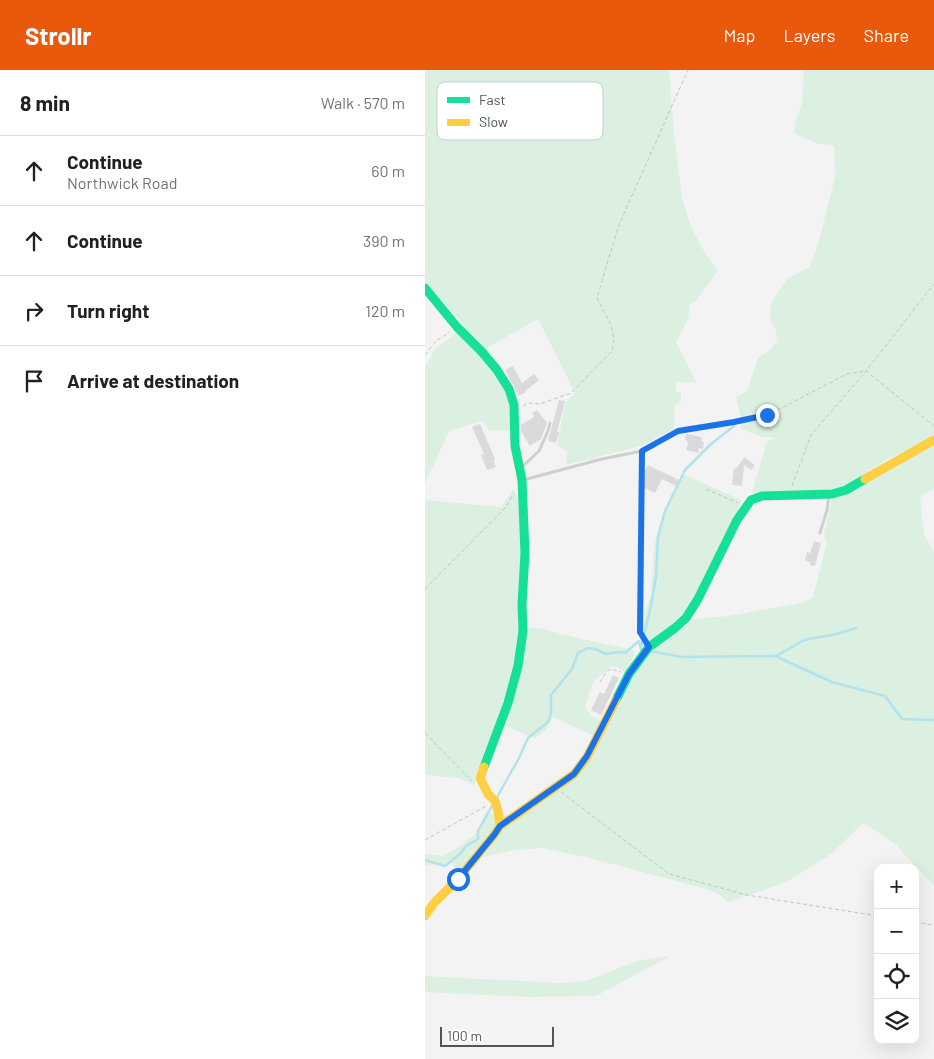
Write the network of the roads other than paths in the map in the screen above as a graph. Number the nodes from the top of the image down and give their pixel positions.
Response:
1 (425, 288) edge
2 (734, 422) road end
3 (550, 423) dead end
4 (934, 440) edge
5 (521, 468) junction
6 (522, 480) junction
7 (829, 494) junction
8 (821, 532) dead end
9 (500, 826) junction
10 (425, 916) edge

1 - 5 street
2 - 6 lane
3 - 5 lane
4 - 7 street
5 - 6 street
6 - 9 street
7 - 8 lane
7 - 9 street
9 - 10 street

